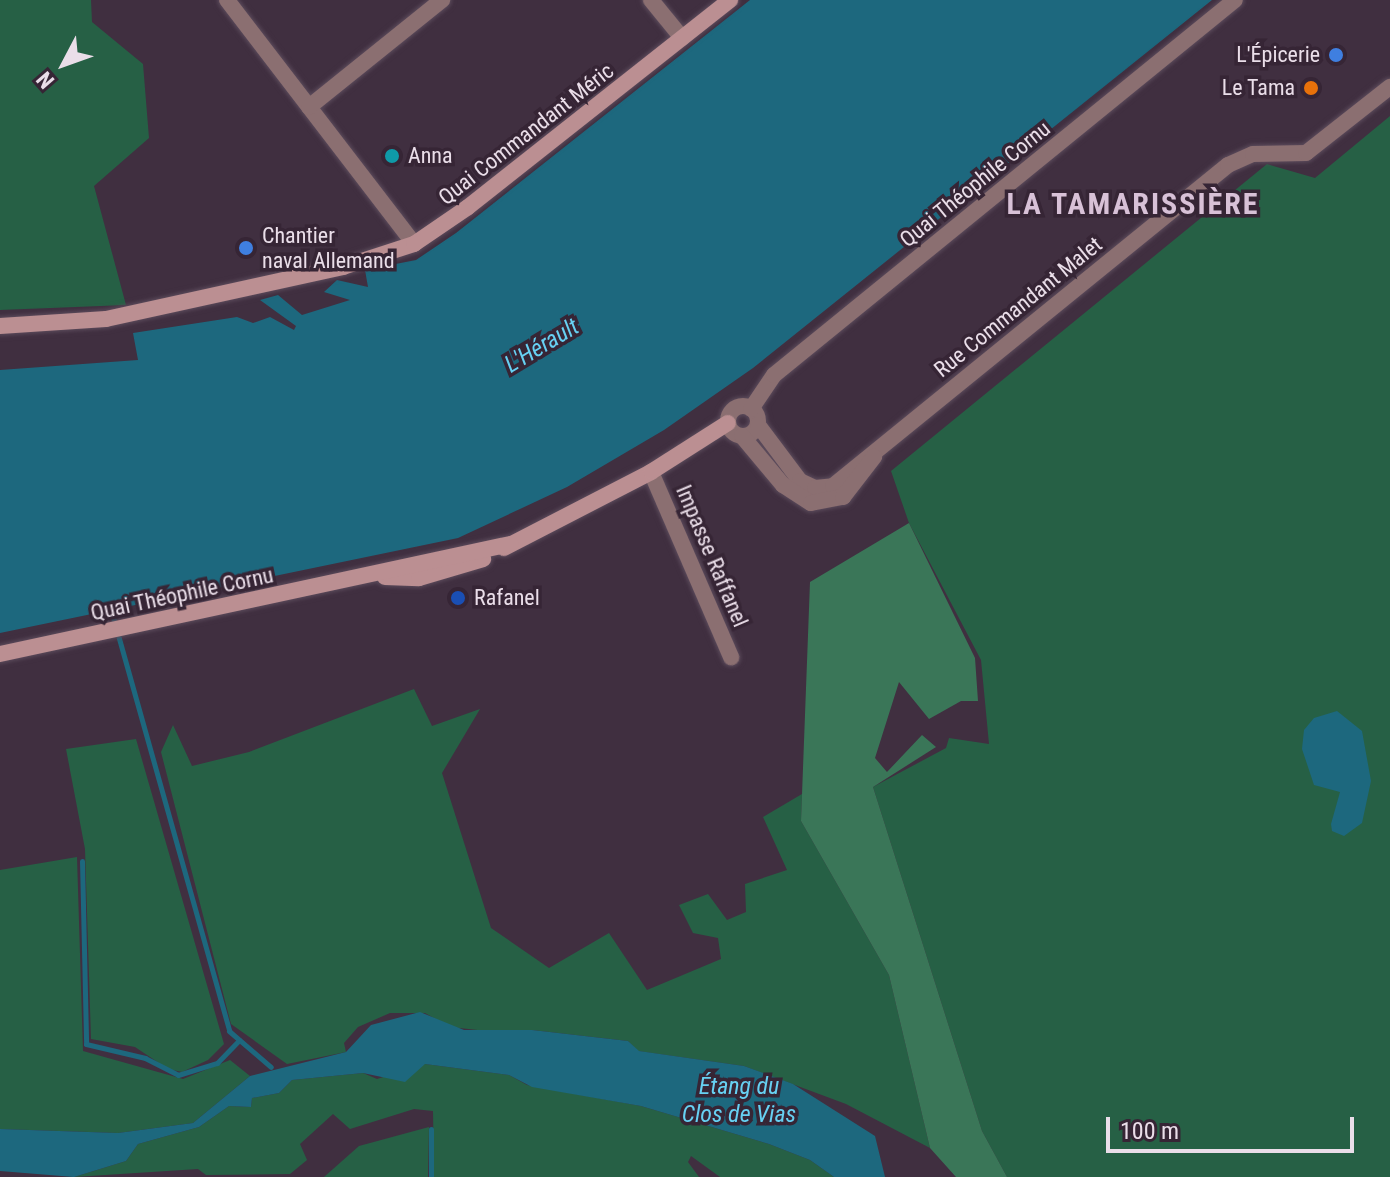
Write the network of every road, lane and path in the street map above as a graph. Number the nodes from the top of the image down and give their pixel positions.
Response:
1 (227, 0) edge
2 (442, 0) edge
3 (651, 0) edge
4 (730, 0) edge
5 (1235, 0) edge
6 (682, 38) junction
7 (1390, 87) edge
8 (309, 107) junction
9 (414, 244) junction
10 (0, 326) edge
11 (751, 409) junction
12 (728, 423) junction
13 (758, 425) junction
14 (742, 436) junction
15 (877, 452) junction
16 (651, 472) junction
17 (0, 654) edge
18 (731, 657) dead end

1 - 8 street
2 - 8 street
3 - 6 street
4 - 6 street, Quai Commandant Méric
5 - 11 street, Quai Théophile Cornu
6 - 9 street, Quai Commandant Méric
7 - 15 street, Rue Commandant Malet
8 - 9 street
9 - 10 street, Quai Commandant Méric
11 - 12 street
11 - 13 street, Rue Commandant Malet
12 - 14 street, Rue Commandant Malet
12 - 16 street, Quai Théophile Cornu
13 - 14 street
13 - 15 street, Rue Commandant Malet
14 - 15 street, Rue Commandant Malet
16 - 17 street, Quai Théophile Cornu
16 - 18 street, Impasse Raffanel

